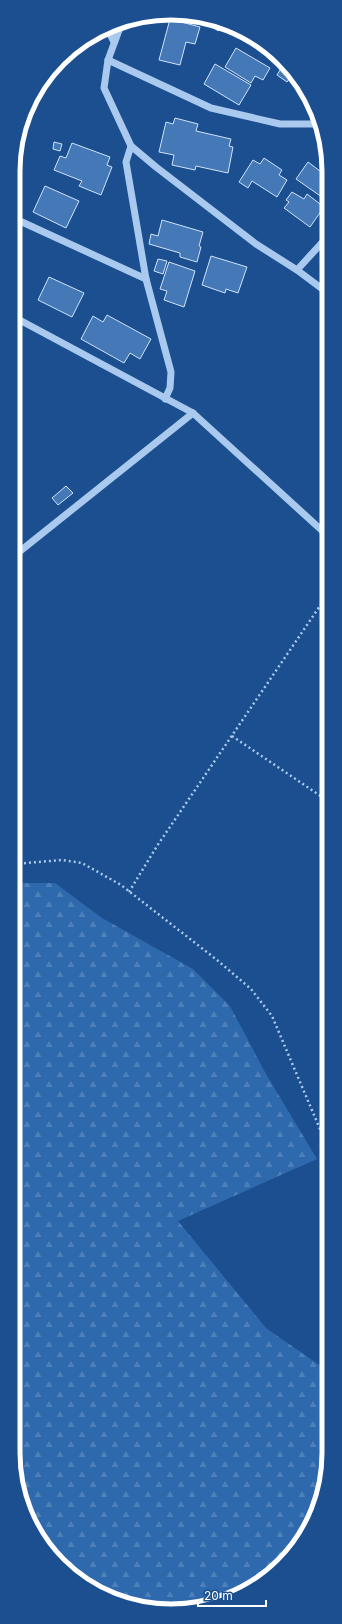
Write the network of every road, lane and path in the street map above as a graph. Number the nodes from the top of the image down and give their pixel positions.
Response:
1 (119, 29) edge
2 (109, 33) edge
3 (114, 42) junction
4 (108, 60) junction
5 (315, 124) edge
6 (131, 146) junction
7 (22, 222) dead end
8 (322, 243) edge
9 (298, 270) junction
10 (146, 279) junction
11 (322, 289) edge
12 (20, 320) edge
13 (165, 399) junction
14 (194, 414) junction
15 (322, 531) edge
16 (20, 551) edge
17 (322, 603) edge
18 (232, 736) junction
19 (322, 797) edge
20 (20, 864) edge
21 (129, 892) junction
22 (322, 1134) edge

1 - 3 street
2 - 3 street
3 - 4 street
4 - 5 street
4 - 6 street
6 - 9 street
6 - 10 street
7 - 10 street
8 - 9 street
9 - 11 street
10 - 13 street
12 - 13 street
13 - 14 street
14 - 15 street
14 - 16 street
17 - 18 path
18 - 19 path
18 - 21 path
20 - 21 path
21 - 22 path

